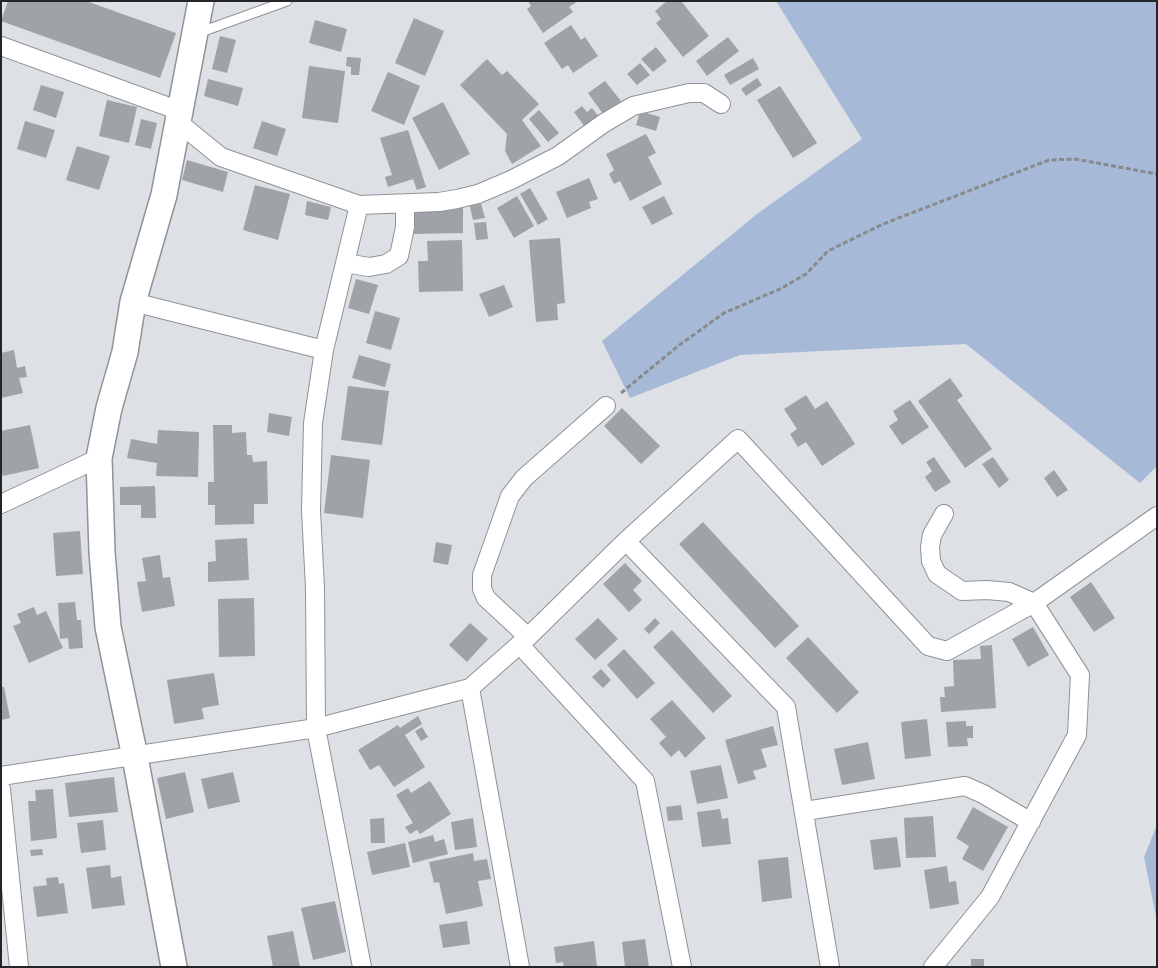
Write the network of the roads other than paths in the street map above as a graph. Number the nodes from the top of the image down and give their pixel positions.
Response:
1 (201, 1) edge
2 (287, 1) edge
3 (195, 34) junction
4 (1, 46) edge
5 (721, 104) dead end
6 (179, 117) junction
7 (405, 203) junction
8 (359, 205) junction
9 (345, 263) junction
10 (133, 302) junction
11 (324, 350) junction
12 (606, 406) road end
13 (99, 458) junction
14 (1, 504) edge
15 (944, 514) dead end
16 (1157, 516) edge
17 (626, 541) junction
18 (1034, 603) junction
19 (524, 641) junction
20 (470, 688) junction
21 (316, 728) junction
22 (135, 757) junction
23 (1, 776) edge
24 (1, 789) edge
25 (805, 811) junction
26 (1031, 822) junction
27 (19, 967) edge
28 (174, 967) edge
29 (362, 967) edge
30 (520, 967) edge
31 (682, 967) edge
32 (830, 967) edge
33 (933, 967) edge

1 - 3 street
2 - 3 lane
3 - 6 street
4 - 6 street
5 - 7 street
6 - 8 street
6 - 10 street
7 - 8 street
7 - 9 street
8 - 9 street
9 - 11 street
10 - 11 street
10 - 13 street
11 - 21 street
12 - 19 street
13 - 14 street
13 - 22 street
15 - 18 street
16 - 18 street
17 - 18 street
17 - 19 street
17 - 25 street
18 - 26 street
19 - 20 street
19 - 31 street
20 - 21 street
20 - 30 street
21 - 22 street
21 - 29 street
22 - 23 street
22 - 28 street
24 - 27 street
25 - 26 street
25 - 32 street
26 - 33 street

